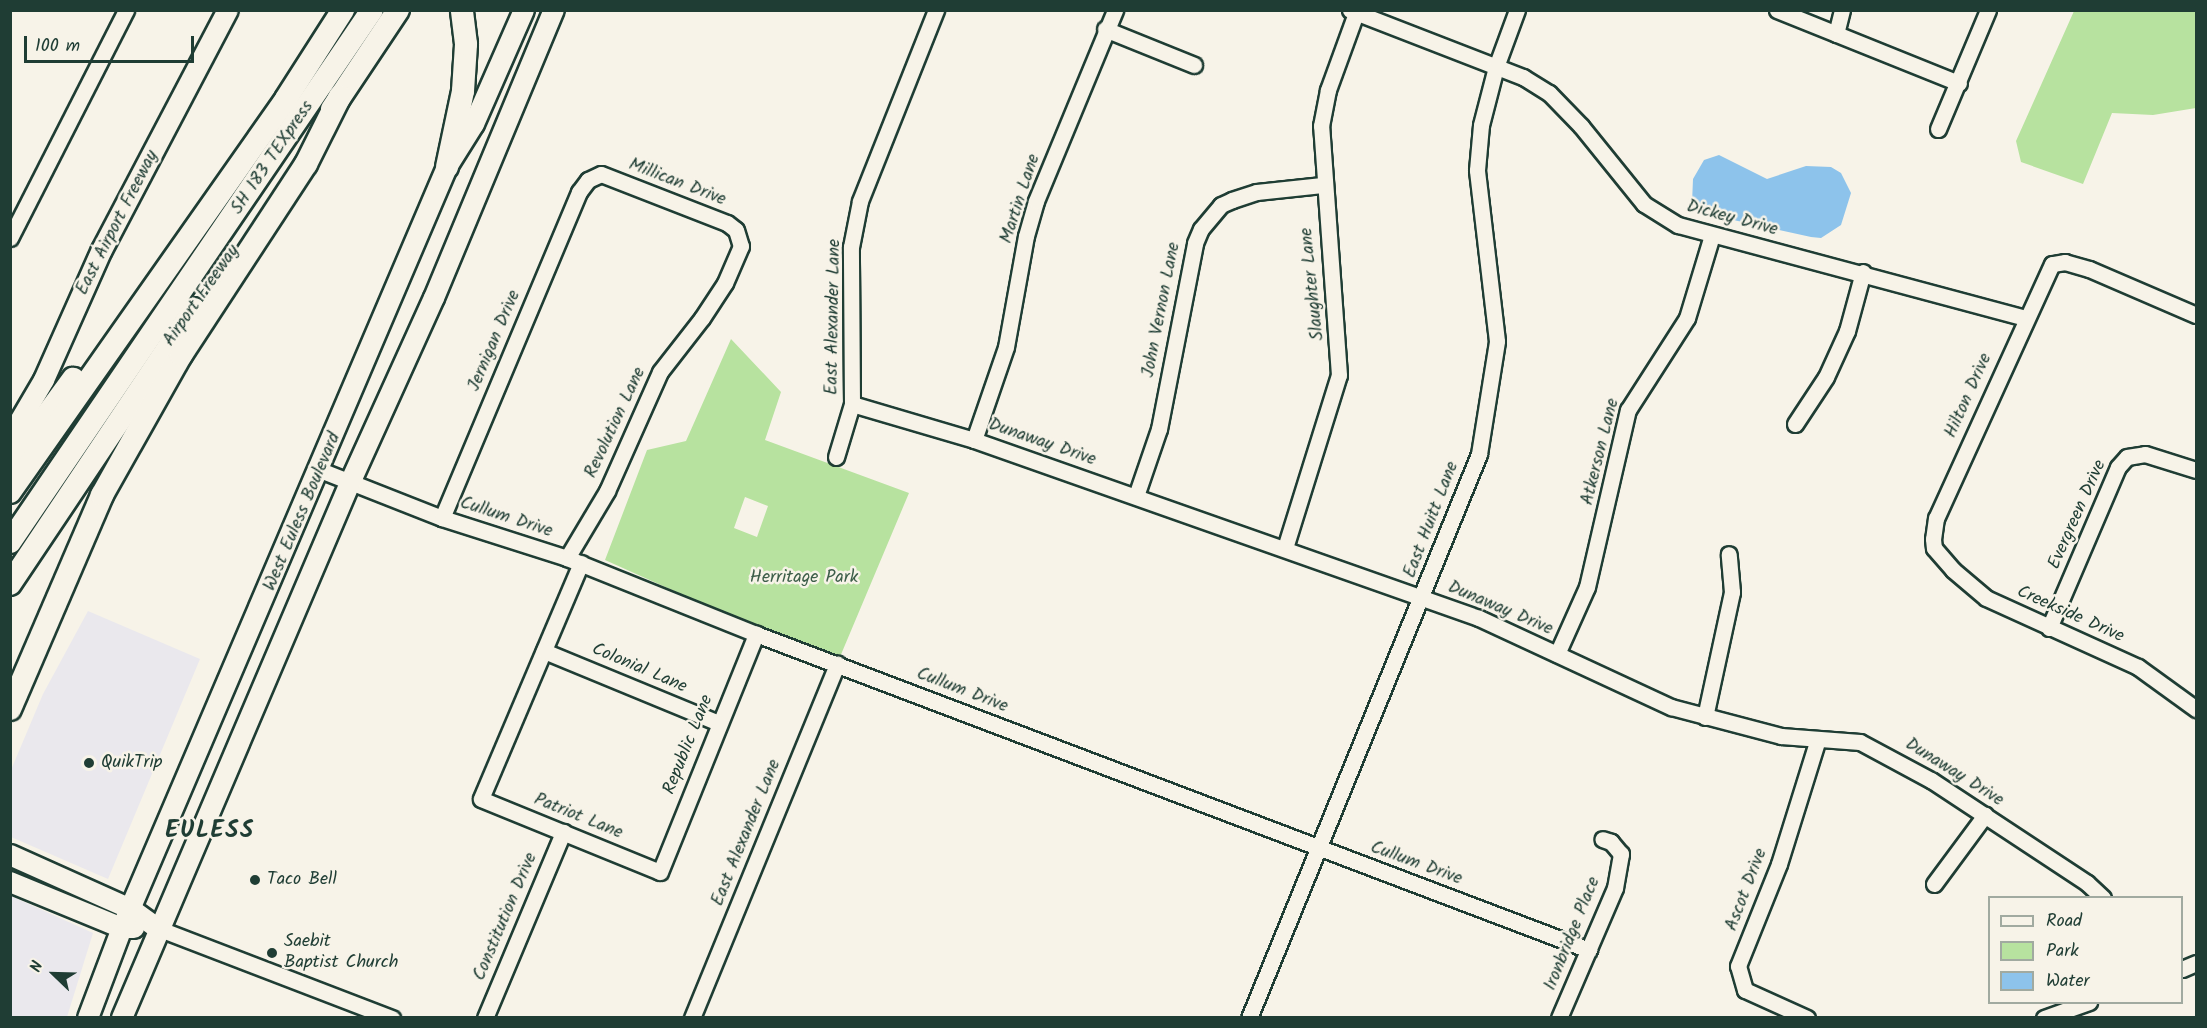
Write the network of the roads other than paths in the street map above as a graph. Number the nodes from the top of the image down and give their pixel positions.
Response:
1 (126, 10) edge
2 (228, 10) edge
3 (343, 10) edge
4 (354, 10) edge
5 (372, 10) edge
6 (398, 10) edge
7 (462, 10) edge
8 (524, 10) edge
9 (554, 10) edge
10 (936, 10) edge
11 (1115, 10) edge
12 (1517, 10) edge
13 (1778, 10) edge
14 (1842, 10) edge
15 (1988, 10) edge
16 (1353, 12) edge
17 (1105, 28) junction
18 (1836, 34) junction
19 (1194, 65) dead end
20 (1496, 67) junction
21 (1959, 83) junction
22 (340, 96) junction
23 (286, 99) junction
24 (1938, 129) dead end
25 (447, 167) junction
26 (588, 180) joint
27 (1323, 185) junction
28 (1712, 235) junction
29 (10, 238) edge
30 (741, 246) joint
31 (1863, 273) junction
32 (2196, 315) edge
33 (2025, 318) junction
34 (852, 404) junction
35 (1796, 424) dead end
36 (10, 438) edge
37 (974, 440) junction
38 (836, 457) dead end
39 (10, 465) edge
40 (320, 470) junction
41 (2196, 471) edge
42 (350, 483) junction
43 (10, 492) edge
44 (1136, 495) junction
45 (10, 514) edge
46 (442, 518) junction
47 (10, 542) edge
48 (1285, 548) junction
49 (1934, 548) joint
50 (1729, 554) dead end
51 (574, 561) junction
52 (10, 584) edge
53 (1423, 598) junction
54 (2049, 628) junction
55 (756, 634) junction
56 (544, 651) junction
57 (1557, 654) junction
58 (837, 664) junction
59 (10, 709) edge
60 (2196, 710) edge
61 (1705, 717) junction
62 (719, 723) junction
63 (1818, 739) junction
64 (482, 799) joint
65 (1985, 815) junction
66 (562, 832) junction
67 (1602, 839) dead end
68 (1320, 849) junction
69 (10, 855) edge
70 (660, 872) joint
71 (10, 882) edge
72 (1934, 884) dead end
73 (2102, 896) edge
74 (131, 909) junction
75 (122, 928) junction
76 (158, 928) junction
77 (1589, 950) junction
78 (2083, 1004) edge
79 (88, 1017) edge
80 (122, 1017) edge
81 (387, 1017) edge
82 (485, 1017) edge
83 (692, 1017) edge
84 (1249, 1017) edge
85 (1559, 1017) edge
86 (1807, 1017) edge
87 (2044, 1017) edge

1 - 29 street
2 - 36 main road, East Airport Freeway
3 - 23 highway
4 - 45 highway, SH 183 TEXpress
5 - 47 highway, SH 183 TEXpress
6 - 22 highway, Airport Freeway
7 - 25 highway
8 - 25 main road, West Euless Boulevard
9 - 42 main road, West Euless Boulevard
10 - 34 street, East Alexander Lane
11 - 17 street, Martin Lane
12 - 20 street, East Huitt Lane
13 - 18 street
14 - 18 street
15 - 21 street
16 - 20 street, Dickey Drive
16 - 27 street, Slaughter Lane
17 - 19 street
17 - 37 street, Martin Lane
18 - 21 street
20 - 28 street, Dickey Drive
20 - 53 street, East Huitt Lane
21 - 24 street
22 - 52 highway, Airport Freeway
22 - 59 highway
23 - 39 highway
23 - 43 highway
25 - 40 main road, West Euless Boulevard
26 - 30 street, Millican Drive
26 - 46 street, Jernigan Drive
27 - 44 street, John Vernon Lane
27 - 48 street, Slaughter Lane
28 - 31 street, Dickey Drive
28 - 57 street, Atkerson Lane
30 - 51 street, Revolution Lane
31 - 33 street, Dickey Drive
31 - 35 street
32 - 33 street, Hilton Drive
33 - 49 street, Hilton Drive
34 - 37 street, Dunaway Drive
34 - 38 street, East Alexander Lane
37 - 44 street, Dunaway Drive
40 - 42 street, Cullum Drive
40 - 74 main road, West Euless Boulevard
41 - 54 street, Evergreen Drive
42 - 46 street, Cullum Drive
42 - 76 main road, West Euless Boulevard
44 - 48 street, Dunaway Drive
46 - 51 street, Cullum Drive
48 - 53 street, Dunaway Drive
49 - 54 street, Creekside Drive
50 - 61 street
51 - 55 street, Cullum Drive
51 - 56 street, Revolution Lane
53 - 57 street, Dunaway Drive
53 - 68 street, East Huitt Lane
54 - 60 street, Creekside Drive
55 - 58 street, Cullum Drive
55 - 62 street, Republic Lane
56 - 62 street, Colonial Lane
56 - 64 street, Revolution Lane
57 - 61 street, Dunaway Drive
58 - 68 street, Cullum Drive
58 - 83 street, East Alexander Lane
61 - 63 street, Dunaway Drive
62 - 70 street, Republic Lane
63 - 65 street, Dunaway Drive
63 - 86 street, Ascot Drive
64 - 66 street, Patriot Lane
65 - 72 street
65 - 73 street, Dunaway Drive
66 - 70 street, Patriot Lane
66 - 82 street, Constitution Drive
67 - 77 street, Ironbridge Place
68 - 77 street, Cullum Drive
68 - 84 street, East Huitt Lane
69 - 74 main road
71 - 75 main road
74 - 75 main road, West Euless Boulevard
74 - 76 main road
75 - 76 main road
75 - 79 main road, West Euless Boulevard
76 - 80 main road, West Euless Boulevard
76 - 81 street
77 - 85 street, Ironbridge Place
78 - 87 street

